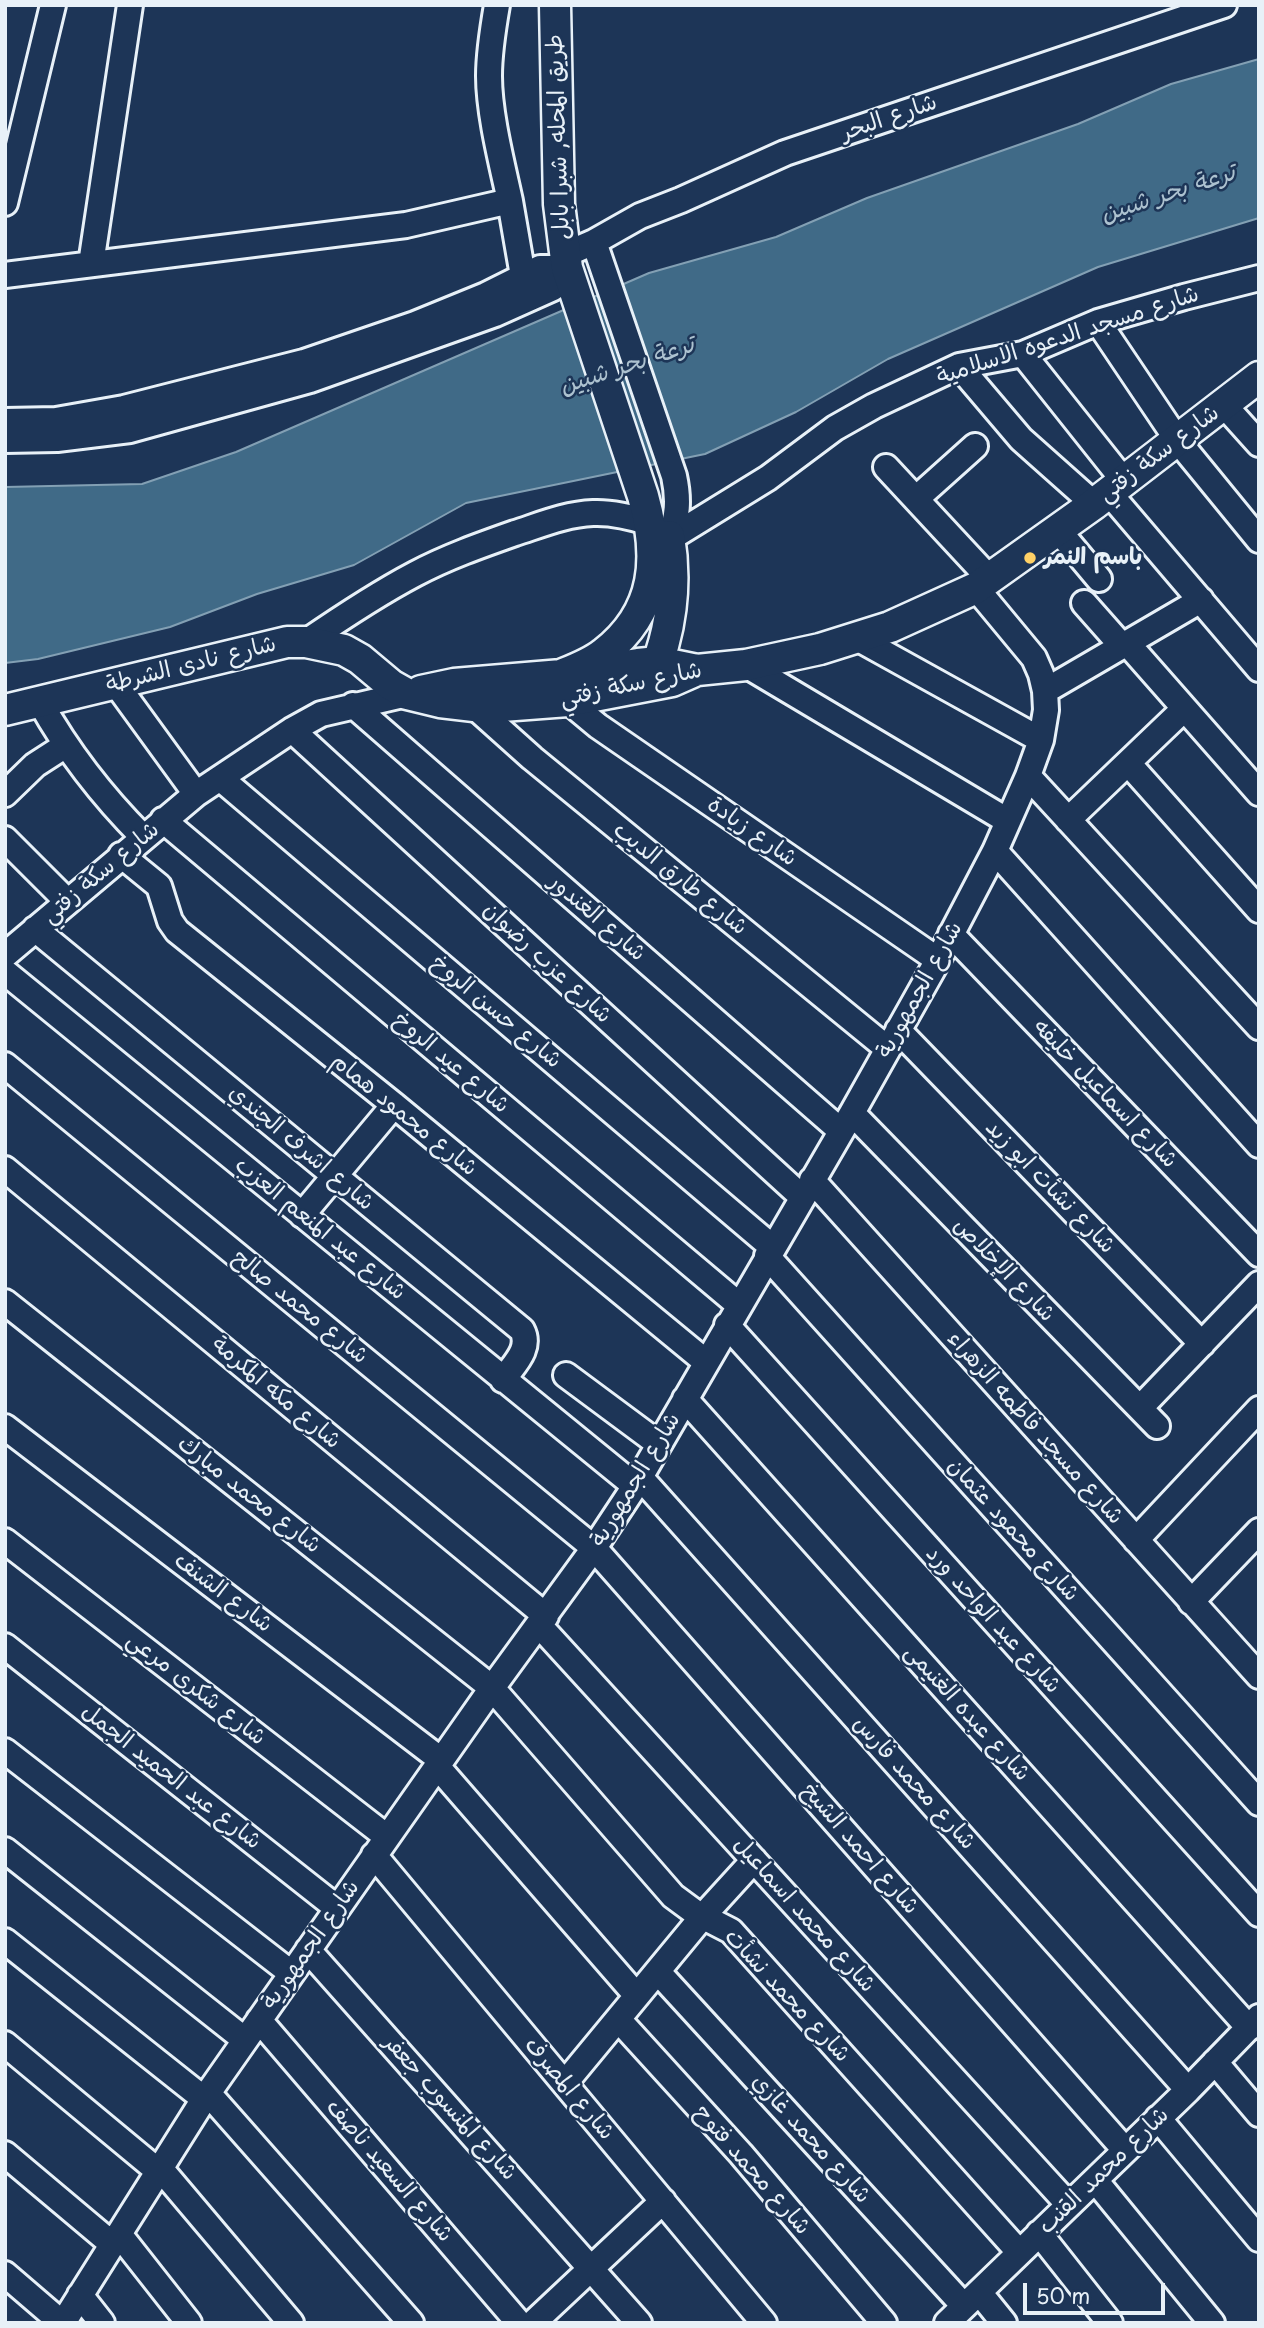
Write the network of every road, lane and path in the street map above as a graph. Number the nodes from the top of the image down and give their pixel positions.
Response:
1 (53, 5) edge
2 (130, 5) edge
3 (498, 5) edge
4 (555, 5) edge
5 (1224, 5) edge
6 (510, 201) junction
7 (5, 203) edge
8 (594, 242) junction
9 (91, 264) junction
10 (568, 271) junction
11 (5, 275) edge
12 (523, 276) junction
13 (1259, 278) edge
14 (1098, 322) junction
15 (1023, 354) junction
16 (959, 366) junction
17 (1259, 377) edge
18 (1224, 405) junction
19 (5, 421) edge
20 (5, 440) edge
21 (1178, 442) junction
22 (1259, 444) edge
23 (975, 446) dead end
24 (886, 467) dead end
25 (1109, 493) junction
26 (917, 498) junction
27 (650, 510) junction
28 (1058, 530) junction
29 (1259, 540) edge
30 (1099, 579) dead end
31 (983, 584) junction
32 (1200, 600) junction
33 (1084, 603) dead end
34 (857, 638) junction
35 (306, 642) junction
36 (1125, 645) junction
37 (746, 664) junction
38 (1259, 669) edge
39 (653, 674) junction
40 (116, 684) junction
41 (565, 688) junction
42 (1045, 691) junction
43 (407, 695) junction
44 (40, 702) junction
45 (352, 705) junction
46 (474, 706) junction
47 (1184, 709) junction
48 (5, 710) edge
49 (292, 730) junction
50 (1041, 740) junction
51 (66, 746) junction
52 (1128, 763) junction
53 (1028, 776) junction
54 (220, 778) junction
55 (1259, 793) edge
56 (5, 794) edge
57 (196, 794) junction
58 (163, 820) junction
59 (1068, 820) junction
60 (1008, 821) junction
61 (143, 837) junction
62 (5, 839) edge
63 (995, 851) junction
64 (121, 855) junction
65 (67, 901) junction
66 (1259, 910) edge
67 (35, 929) junction
68 (951, 934) junction
69 (5, 955) edge
70 (938, 960) junction
71 (5, 972) edge
72 (1259, 1027) edge
73 (893, 1039) junction
74 (5, 1065) edge
75 (394, 1105) junction
76 (846, 1122) junction
77 (1259, 1145) edge
78 (5, 1169) edge
79 (335, 1176) junction
80 (807, 1189) junction
81 (302, 1215) junction
82 (770, 1252) junction
83 (1259, 1254) edge
84 (1259, 1284) edge
85 (5, 1302) edge
86 (733, 1315) junction
87 (1202, 1343) junction
88 (706, 1362) junction
89 (566, 1375) dead end
90 (503, 1380) junction
91 (685, 1399) junction
92 (1259, 1409) edge
93 (5, 1427) edge
94 (659, 1444) junction
95 (637, 1482) junction
96 (1259, 1531) edge
97 (1136, 1540) junction
98 (5, 1541) edge
99 (594, 1548) junction
100 (1191, 1602) junction
101 (543, 1620) junction
102 (5, 1646) edge
103 (1255, 1664) edge
104 (492, 1688) junction
105 (5, 1751) edge
106 (439, 1763) junction
107 (1259, 1803) edge
108 (381, 1846) junction
109 (5, 1850) edge
110 (754, 1860) junction
111 (337, 1908) junction
112 (1259, 1914) edge
113 (704, 1916) junction
114 (5, 1941) edge
115 (308, 1950) junction
116 (658, 1972) junction
117 (291, 1973) junction
118 (637, 1996) junction
119 (618, 2019) junction
120 (259, 2020) junction
121 (1254, 2022) edge
122 (244, 2040) junction
123 (5, 2044) edge
124 (1215, 2062) junction
125 (565, 2083) junction
126 (1188, 2090) junction
127 (206, 2096) junction
128 (1259, 2114) edge
129 (1158, 2118) junction
130 (1125, 2150) junction
131 (5, 2154) edge
132 (159, 2170) junction
133 (1094, 2180) junction
134 (663, 2201) junction
135 (1069, 2205) junction
136 (1039, 2233) junction
137 (115, 2239) junction
138 (1259, 2239) edge
139 (1019, 2252) junction
140 (591, 2267) junction
141 (5, 2274) edge
142 (80, 2295) junction
143 (963, 2307) edge
144 (62, 2323) edge
145 (102, 2323) edge
146 (189, 2323) edge
147 (291, 2323) edge
148 (411, 2323) edge
149 (519, 2323) edge
150 (533, 2323) edge
151 (639, 2323) edge
152 (764, 2323) edge
153 (884, 2323) edge
154 (1004, 2323) edge
155 (1110, 2323) edge
156 (1212, 2323) edge

1 - 7 street
2 - 9 street
3 - 6 street
4 - 10 main road, طريق المحله, شبرا بابل
5 - 8 street, شارع البحر
6 - 9 street
6 - 12 street
8 - 10 street, شارع البحر
8 - 27 street
9 - 11 street
10 - 12 street
10 - 20 street
10 - 27 main road, طريق المحله, شبرا بابل
12 - 19 street
13 - 14 street, شارع مسجد الدعوه الاسلامية
14 - 15 street, شارع مسجد الدعوه الاسلامية
14 - 21 street
15 - 16 street, شارع مسجد الدعوه الاسلامية
15 - 25 street
16 - 25 street
16 - 27 street, شارع مسجد الدعوه الاسلامية
17 - 18 main road, شارع سكة زفتي
18 - 21 main road, شارع سكة زفتي
18 - 22 street
21 - 25 main road, شارع سكة زفتي
21 - 29 street
23 - 26 street
24 - 26 street, شارع الجمهورية
25 - 28 main road, شارع سكة زفتي
25 - 32 street
26 - 31 street, شارع الجمهورية
27 - 35 street
27 - 39 main road
27 - 41 main road
28 - 30 street
28 - 31 main road, شارع سكة زفتي
31 - 34 main road, شارع سكة زفتي
31 - 42 street, شارع الجمهورية
32 - 36 street
32 - 38 street
33 - 36 street
34 - 37 main road, شارع سكة زفتي
34 - 50 street
35 - 40 main road, شارع نادى الشرطة
35 - 43 main road, شارع نادى الشرطة
36 - 42 street
36 - 47 street
37 - 39 main road, شارع سكة زفتي
37 - 60 street
39 - 41 main road, شارع سكة زفتي
40 - 44 main road, شارع نادى الشرطة
40 - 57 street
41 - 43 main road
41 - 46 main road, شارع سكة زفتي
41 - 70 street, شارع زيادة
42 - 50 street, شارع الجمهورية
43 - 45 street, شارع سكة زفتي
43 - 46 main road, شارع سكة زفتي
44 - 48 main road, شارع نادى الشرطة
44 - 51 street
45 - 49 street, شارع سكة زفتي
45 - 76 street, شارع الغندور
46 - 73 street, شارع طارق الديب
47 - 52 street
47 - 55 street
49 - 54 street, شارع سكة زفتي
49 - 80 street, شارع عزب رضوان
50 - 53 street, شارع الجمهورية
51 - 56 street
51 - 61 street
52 - 59 street
52 - 66 street
53 - 59 street
53 - 60 street, شارع الجمهورية
54 - 57 street, شارع سكة زفتي
54 - 82 street, شارع حسن الروخ
57 - 58 street, شارع سكة زفتي
58 - 61 street, شارع سكة زفتي
58 - 86 street, شارع عيد الروخ
59 - 72 street
60 - 63 street, شارع الجمهورية
61 - 64 street, شارع سكة زفتي
62 - 65 street
63 - 68 street, شارع الجمهورية
63 - 77 street
64 - 65 street, شارع سكة زفتي
64 - 75 street, شارع محمود همام
65 - 67 street, شارع سكة زفتي
67 - 69 street, شارع سكة زفتي
67 - 79 street, شارع اشرف الجندي
68 - 70 street, شارع الجمهورية
68 - 83 street, شارع اسماعيل خليفه
70 - 73 street, شارع الجمهورية
71 - 81 street, شارع عبد المنعم العزب
73 - 76 street, شارع الجمهورية
73 - 87 street, شارع نشأت ابو زيد
74 - 99 street, شارع محمد صالح
75 - 79 street
75 - 88 street, شارع محمود همام
76 - 80 street, شارع الجمهورية
76 - 87 street, شارع الإخلاص
78 - 101 street, شارع مكه المكرمة
79 - 81 street
79 - 90 street, شارع اشرف الجندي
80 - 82 street, شارع الجمهورية
80 - 97 street, شارع مسجد فاطمه الزهراء
81 - 90 street, شارع عبد المنعم العزب
82 - 86 street, شارع الجمهورية
82 - 107 street, شارع محمود عثمان
84 - 87 street
85 - 104 street, شارع محمد مبارك
86 - 88 street, شارع الجمهورية
86 - 112 street, شارع عبد الواحد ورد
88 - 91 street, شارع الجمهورية
89 - 94 street
90 - 95 street, شارع عبد المنعم العزب
91 - 94 street, شارع الجمهورية
91 - 121 street, شارع عبده الغنيمى
92 - 97 street
93 - 106 street, شارع الشنف
94 - 95 street, شارع الجمهورية
95 - 99 street, شارع الجمهورية
95 - 126 street, شارع محمد فارس
96 - 100 street
97 - 100 street, شارع مسجد فاطمه الزهراء
98 - 108 street, شارع شكرى مرعي
99 - 101 street, شارع الجمهورية
99 - 130 street, شارع احمد الشيخ
100 - 103 street, شارع مسجد فاطمه الزهراء
101 - 104 street, شارع الجمهورية
101 - 110 street, شارع محمد اسماعيل
102 - 111 street, شارع عبد الحميد الجمل
104 - 106 street, شارع الجمهورية
104 - 113 street, شارع محمد نشأت
105 - 117 street
106 - 108 street, شارع الجمهورية
106 - 118 street, شارع الشنف
108 - 111 street, شارع الجمهورية
108 - 125 street, شارع المصرف
109 - 122 street
110 - 113 street
110 - 135 street, شارع محمد اسماعيل
111 - 115 street, شارع الجمهورية
113 - 116 street
113 - 139 street, شارع محمد نشأت
114 - 127 street
115 - 117 street, شارع الجمهورية
115 - 140 street, شارع المنسوب جعفر
116 - 118 street
116 - 143 street, شارع محمد غازي
117 - 120 street, شارع الجمهورية
118 - 119 street
119 - 125 street
119 - 153 street, شارع محمد فتوح
120 - 122 street, شارع الجمهورية
120 - 149 street, شارع السعيد ناصف
121 - 124 street, شارع محمد القنب
122 - 127 street, شارع الجمهورية
123 - 132 street
124 - 126 street, شارع محمد القنب
124 - 128 street
125 - 134 street, شارع المصرف
126 - 129 street, شارع محمد القنب
127 - 132 street, شارع الجمهورية
127 - 148 street
129 - 130 street, شارع محمد القنب
129 - 138 street
130 - 133 street, شارع محمد القنب
131 - 137 street
132 - 137 street, شارع الجمهورية
132 - 147 street
133 - 135 street, شارع محمد القنب
133 - 156 street
134 - 140 street
134 - 152 street, شارع المصرف
135 - 136 street, شارع محمد القنب
136 - 139 street, شارع محمد القنب
136 - 155 street
137 - 142 street, شارع الجمهورية
137 - 146 street
139 - 143 street, شارع محمد القنب
140 - 150 street
140 - 151 street, شارع المنسوب جعفر
141 - 144 street
142 - 144 street, شارع الجمهورية
142 - 145 street
143 - 154 street, شارع محمد غازي

